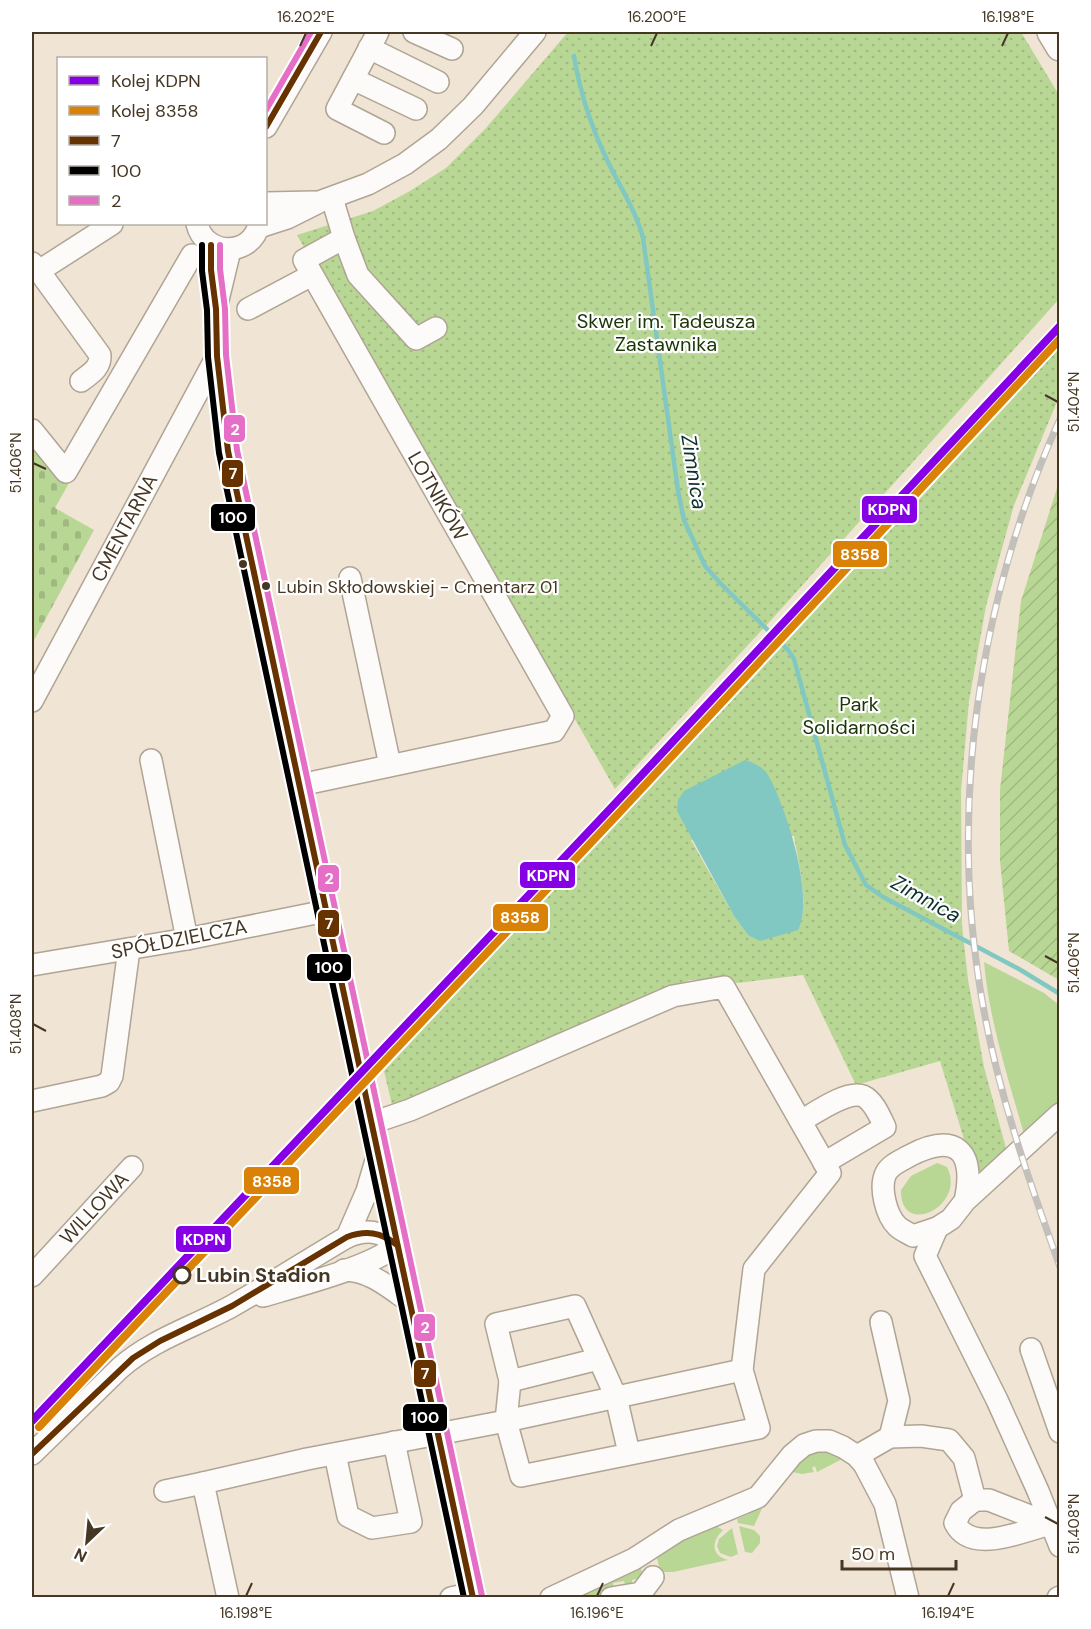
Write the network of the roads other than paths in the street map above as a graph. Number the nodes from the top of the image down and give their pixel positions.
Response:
1 (321, 32) edge
2 (414, 32) edge
3 (535, 32) edge
4 (1051, 32) edge
5 (374, 40) edge
6 (1059, 46) edge
7 (452, 49) dead end
8 (353, 79) junction
9 (438, 82) dead end
10 (416, 109) dead end
11 (267, 125) edge
12 (384, 133) dead end
13 (325, 200) junction
14 (267, 204) edge
15 (267, 223) edge
16 (110, 225) edge
17 (193, 225) edge
18 (259, 225) edge
19 (344, 238) junction
20 (221, 247) junction
21 (192, 255) dead end
22 (35, 267) edge
23 (308, 267) junction
24 (248, 309) dead end
25 (436, 328) dead end
26 (217, 356) junction
27 (81, 381) dead end
28 (32, 430) edge
29 (350, 578) dead end
30 (32, 700) edge
31 (151, 760) dead end
32 (390, 765) junction
33 (300, 784) junction
34 (326, 911) junction
35 (187, 939) junction
36 (129, 949) junction
37 (32, 965) edge
38 (32, 1101) edge
39 (1055, 1119) edge
40 (801, 1121) junction
41 (372, 1123) junction
42 (379, 1151) junction
43 (824, 1163) junction
44 (132, 1167) dead end
45 (965, 1201) junction
46 (937, 1228) junction
47 (913, 1236) junction
48 (346, 1237) junction
49 (397, 1245) junction
50 (925, 1256) junction
51 (344, 1270) junction
52 (32, 1276) edge
53 (411, 1303) junction
54 (231, 1306) junction
55 (881, 1322) dead end
56 (1031, 1349) dead end
57 (598, 1359) junction
58 (742, 1370) junction
59 (510, 1381) junction
60 (616, 1397) junction
61 (506, 1421) junction
62 (1059, 1431) edge
63 (440, 1433) junction
64 (890, 1437) junction
65 (394, 1442) junction
66 (629, 1453) junction
67 (32, 1454) edge
68 (335, 1454) junction
69 (857, 1456) junction
70 (203, 1483) junction
71 (165, 1491) dead end
72 (975, 1500) junction
73 (1050, 1524) junction
74 (1059, 1546) edge
75 (653, 1577) dead end
76 (473, 1595) edge
77 (228, 1598) edge
78 (452, 1598) edge
79 (551, 1598) edge
80 (611, 1598) edge
81 (908, 1598) edge

1 - 11 street
2 - 7 street
3 - 13 street
4 - 6 main road
5 - 8 street
5 - 9 street
8 - 10 street
8 - 12 street
13 - 14 street
13 - 15 street
13 - 19 street
16 - 22 street
17 - 20 street
18 - 20 street
19 - 23 street
19 - 25 street
20 - 26 street
21 - 28 street
22 - 27 street
23 - 24 street
23 - 32 street, LOTNIKÓW
26 - 30 street, CMENTARNA
26 - 33 street
29 - 32 street
31 - 35 street
32 - 33 street
33 - 34 street
34 - 35 street, SPÓŁDZIELCZA
34 - 41 street
35 - 36 street, SPÓŁDZIELCZA
36 - 37 street, SPÓŁDZIELCZA
36 - 38 street
39 - 45 street
40 - 41 street
40 - 43 street
40 - 43 street
41 - 42 street
42 - 48 street
42 - 49 street
43 - 58 street
44 - 52 street, WILLOWA
45 - 46 street
45 - 47 street
46 - 47 street
46 - 50 street
47 - 50 street
48 - 49 street
48 - 54 street
49 - 51 street
49 - 53 street
50 - 73 street
51 - 53 street
51 - 54 street
53 - 63 street
54 - 67 street
55 - 64 street
56 - 62 street
57 - 59 street
57 - 59 street
57 - 60 street
58 - 60 street
58 - 66 street
59 - 61 street
60 - 61 street
60 - 66 street
61 - 63 street
61 - 66 street
63 - 65 street
63 - 76 street
64 - 69 street
64 - 72 street
65 - 68 street
65 - 68 street
68 - 70 street
69 - 79 street
69 - 81 street
70 - 71 street
70 - 77 street
72 - 73 street
72 - 73 street
73 - 74 street
75 - 80 street
76 - 78 street

